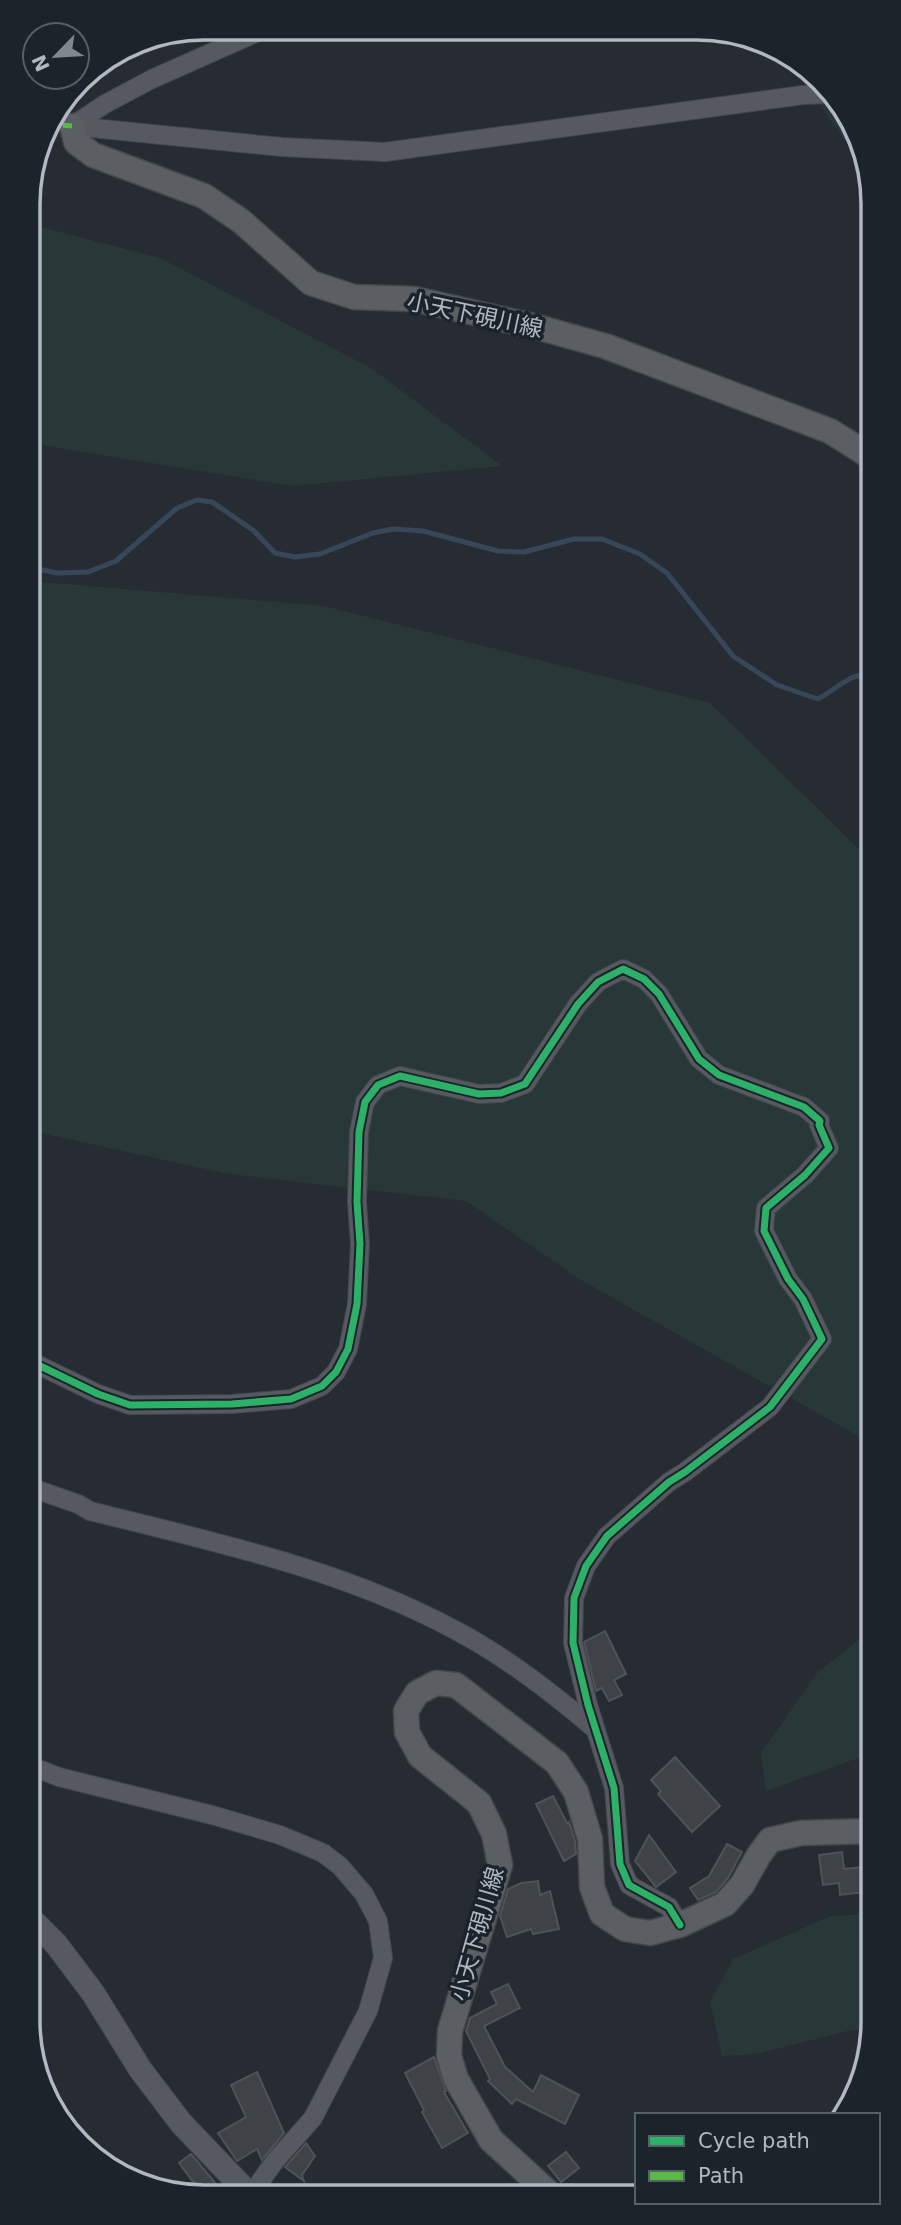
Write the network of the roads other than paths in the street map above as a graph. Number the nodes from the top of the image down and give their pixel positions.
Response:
1 (238, 41) edge
2 (818, 94) edge
3 (72, 127) junction
4 (861, 451) edge
5 (40, 1366) edge
6 (40, 1491) edge
7 (595, 1729) junction
8 (40, 1769) edge
9 (860, 1831) edge
10 (680, 1925) junction
11 (40, 1928) edge
12 (242, 2185) edge
13 (256, 2185) edge
14 (540, 2185) edge

1 - 3 street
2 - 3 street
3 - 4 main road, 小天下硯川線
5 - 7 street
6 - 7 street
7 - 10 street
8 - 13 street
9 - 10 main road, 小天下硯川線
10 - 14 main road, 小天下硯川線
11 - 12 street

